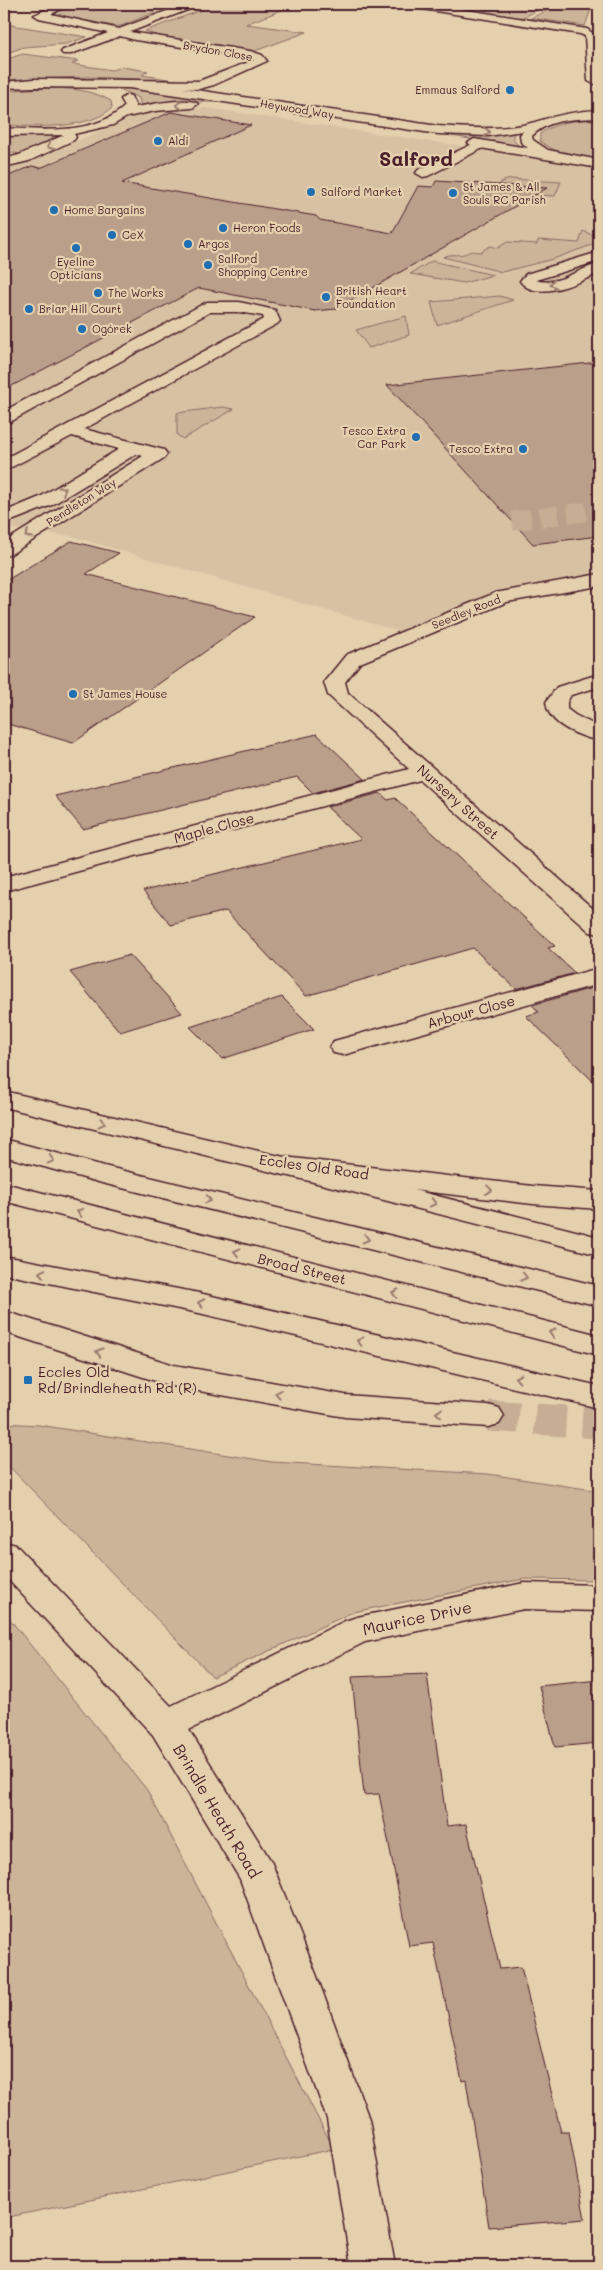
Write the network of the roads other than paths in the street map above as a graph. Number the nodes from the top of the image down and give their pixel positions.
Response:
1 (66, 4) edge
2 (194, 4) edge
3 (410, 4) edge
4 (157, 7) dead end
5 (178, 10) junction
6 (120, 32) junction
7 (53, 49) dead end
8 (67, 52) junction
9 (86, 55) dead end
10 (594, 81) dead end
11 (57, 83) junction
12 (210, 83) junction
13 (129, 84) junction
14 (4, 85) edge
15 (216, 97) junction
16 (599, 106) edge
17 (127, 113) junction
18 (599, 114) edge
19 (551, 120) junction
20 (537, 125) junction
21 (94, 126) junction
22 (4, 132) edge
23 (481, 144) junction
24 (564, 158) junction
25 (4, 164) edge
26 (597, 164) edge
27 (423, 173) dead end
28 (599, 256) edge
29 (599, 268) edge
30 (4, 418) edge
31 (68, 430) junction
32 (133, 448) junction
33 (4, 466) edge
34 (4, 519) edge
35 (4, 550) edge
36 (599, 580) edge
37 (342, 670) joint
38 (599, 680) edge
39 (599, 735) edge
40 (424, 772) junction
41 (4, 884) edge
42 (599, 927) edge
43 (599, 976) edge
44 (343, 1046) dead end
45 (4, 1099) edge
46 (4, 1147) edge
47 (284, 1166) junction
48 (4, 1192) edge
49 (599, 1200) edge
50 (599, 1246) edge
51 (4, 1265) edge
52 (599, 1296) edge
53 (4, 1321) edge
54 (4, 1330) edge
55 (43, 1334) junction
56 (599, 1345) edge
57 (599, 1397) edge
58 (488, 1416) tunnel mouth
59 (4, 1554) edge
60 (599, 1598) edge
61 (166, 1725) junction
62 (373, 2266) edge

1 - 6 main road, Brydon Close
2 - 5 main road
3 - 10 main road
4 - 5 main road
5 - 6 main road
6 - 8 main road
6 - 12 main road, Brydon Close
7 - 8 main road
8 - 9 main road
11 - 13 main road, Heywood Way
11 - 14 main road
11 - 17 main road
12 - 13 main road, Brydon Close
12 - 15 main road
13 - 15 main road, Heywood Way
15 -> 20 main road, Heywood Way
16 - 19 main road
17 - 21 main road, Heywood Way
23 -> 17 main road, Heywood Way
18 - 19 main road
19 - 20 main road, Heywood Way
20 - 24 main road
21 - 22 main road
21 -> 25 main road
23 - 24 main road, Heywood Way
23 - 27 main road
24 - 26 main road
29 -> 28 main road
30 - 31 main road
31 - 32 main road
31 - 33 main road
34 -> 32 main road
32 -> 35 main road, Pendleton Way
36 - 37 main road, Seedley Road
37 - 40 main road, Nursery Street
38 - 39 main road
40 - 41 main road, Maple Close
40 - 42 main road, Nursery Street
43 - 44 main road, Arbour Close
45 -> 47 main road, Eccles Old Road
46 -> 52 main road
47 -> 49 main road, Eccles Old Road
47 -> 50 main road
56 -> 48 main road, Broad Street
57 -> 51 main road
53 - 55 main road
54 - 55 main road
58 -> 55 main road
59 - 61 main road, Brindle Heath Road
60 - 61 main road, Maurice Drive
61 - 62 main road, Brindle Heath Road

